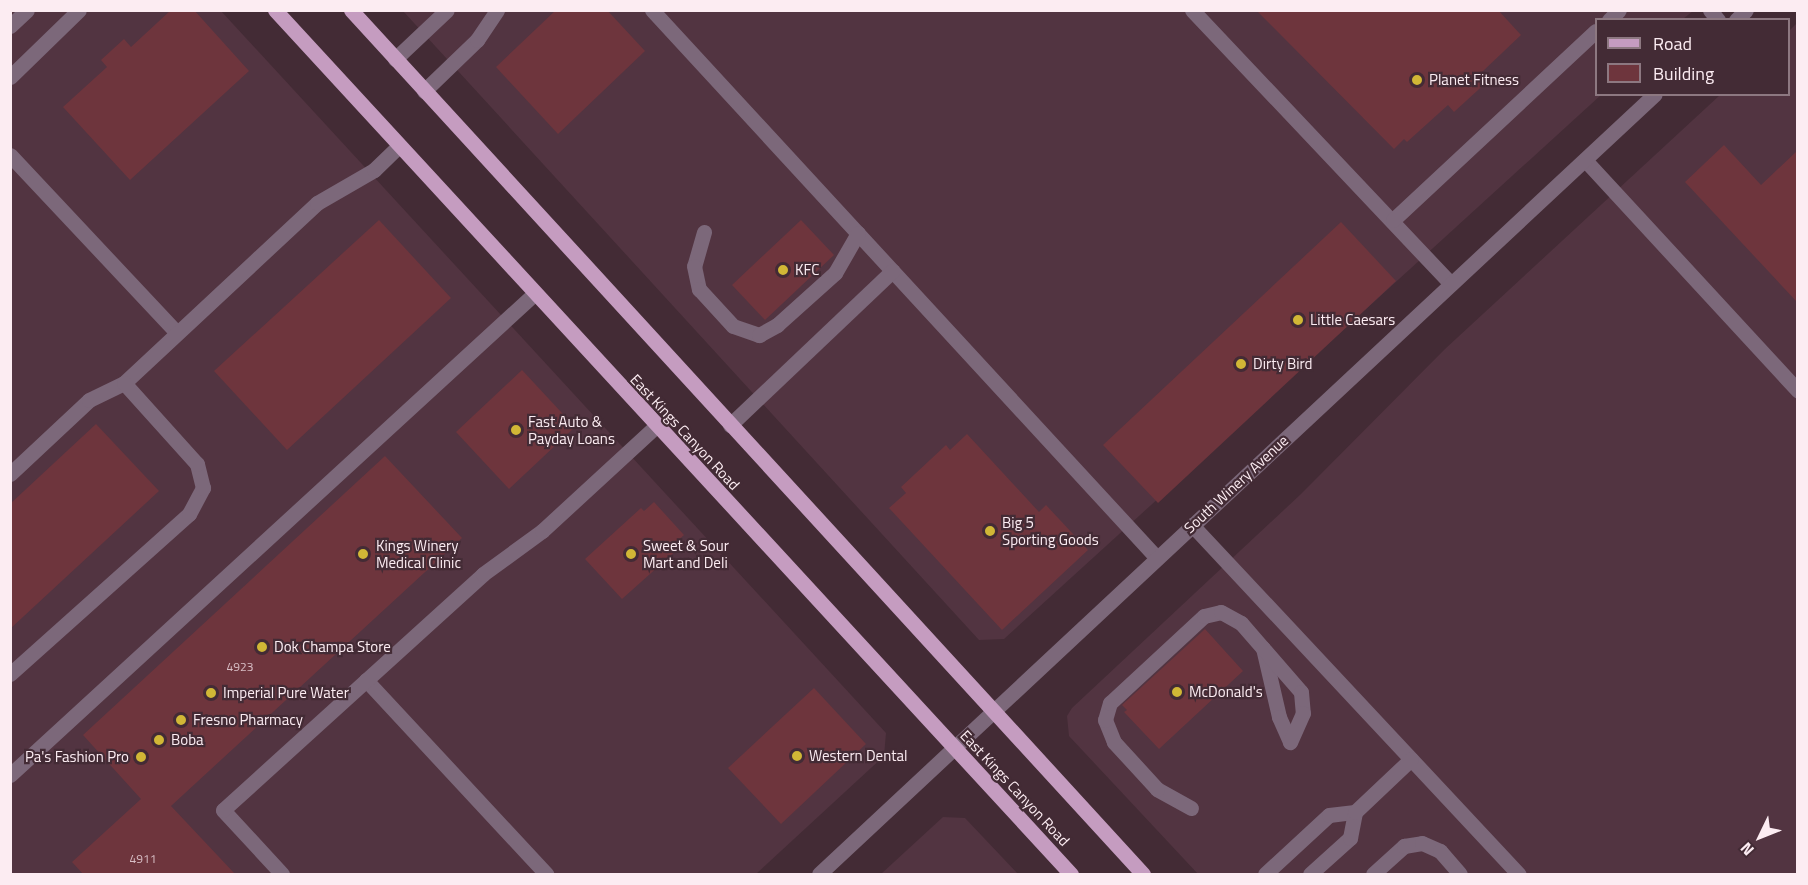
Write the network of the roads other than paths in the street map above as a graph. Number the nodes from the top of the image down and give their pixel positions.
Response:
1 (27, 10) edge
2 (79, 10) edge
3 (275, 10) edge
4 (351, 10) edge
5 (447, 10) edge
6 (497, 10) edge
7 (652, 10) edge
8 (1192, 10) edge
9 (10, 26) edge
10 (1595, 32) edge
11 (395, 59) junction
12 (10, 77) edge
13 (424, 91) junction
14 (1653, 96) edge
15 (399, 146) junction
16 (10, 155) edge
17 (1585, 160) junction
18 (1393, 220) junction
19 (704, 232) dead end
20 (858, 233) junction
21 (892, 271) junction
22 (1451, 284) junction
23 (534, 294) junction
24 (177, 333) junction
25 (124, 383) junction
26 (1797, 391) edge
27 (730, 425) junction
28 (656, 426) junction
29 (10, 474) edge
30 (1192, 525) junction
31 (1157, 558) junction
32 (1263, 648) junction
33 (10, 674) edge
34 (366, 681) junction
35 (992, 712) junction
36 (952, 748) junction
37 (1411, 759) junction
38 (10, 775) edge
39 (1191, 808) dead end
40 (1355, 812) junction
41 (282, 874) edge
42 (546, 874) edge
43 (819, 874) edge
44 (1071, 874) edge
45 (1143, 874) edge
46 (1265, 874) edge
47 (1310, 874) edge
48 (1373, 874) edge
49 (1461, 874) edge
50 (1519, 874) edge

1 - 9 street
2 - 12 street
3 - 15 main road, East Kings Canyon Road
4 - 11 main road
5 - 11 street
6 - 13 street
7 - 20 street
8 - 18 street
10 - 18 street
11 - 13 main road
13 - 27 main road
14 - 17 street, South Winery Avenue
15 - 23 main road, East Kings Canyon Road
15 - 24 street
16 - 24 street
17 - 22 street, South Winery Avenue
17 - 26 street
18 - 22 street
19 - 20 street
20 - 21 street
21 - 27 street
21 - 31 street
22 - 30 street, South Winery Avenue
23 - 28 main road, East Kings Canyon Road
23 - 38 street
24 - 25 street
25 - 29 street
25 - 33 street
27 - 35 main road
28 - 34 street
28 - 36 main road, East Kings Canyon Road
30 - 31 street, South Winery Avenue
30 - 37 street
31 - 35 street, South Winery Avenue
32 - 32 street
32 - 39 street
34 - 41 street
34 - 42 street
35 - 36 street, South Winery Avenue
35 - 45 main road
36 - 43 street, South Winery Avenue
36 - 44 main road, East Kings Canyon Road
37 - 40 street
37 - 50 street
40 - 46 street
40 - 47 street
48 - 49 street

